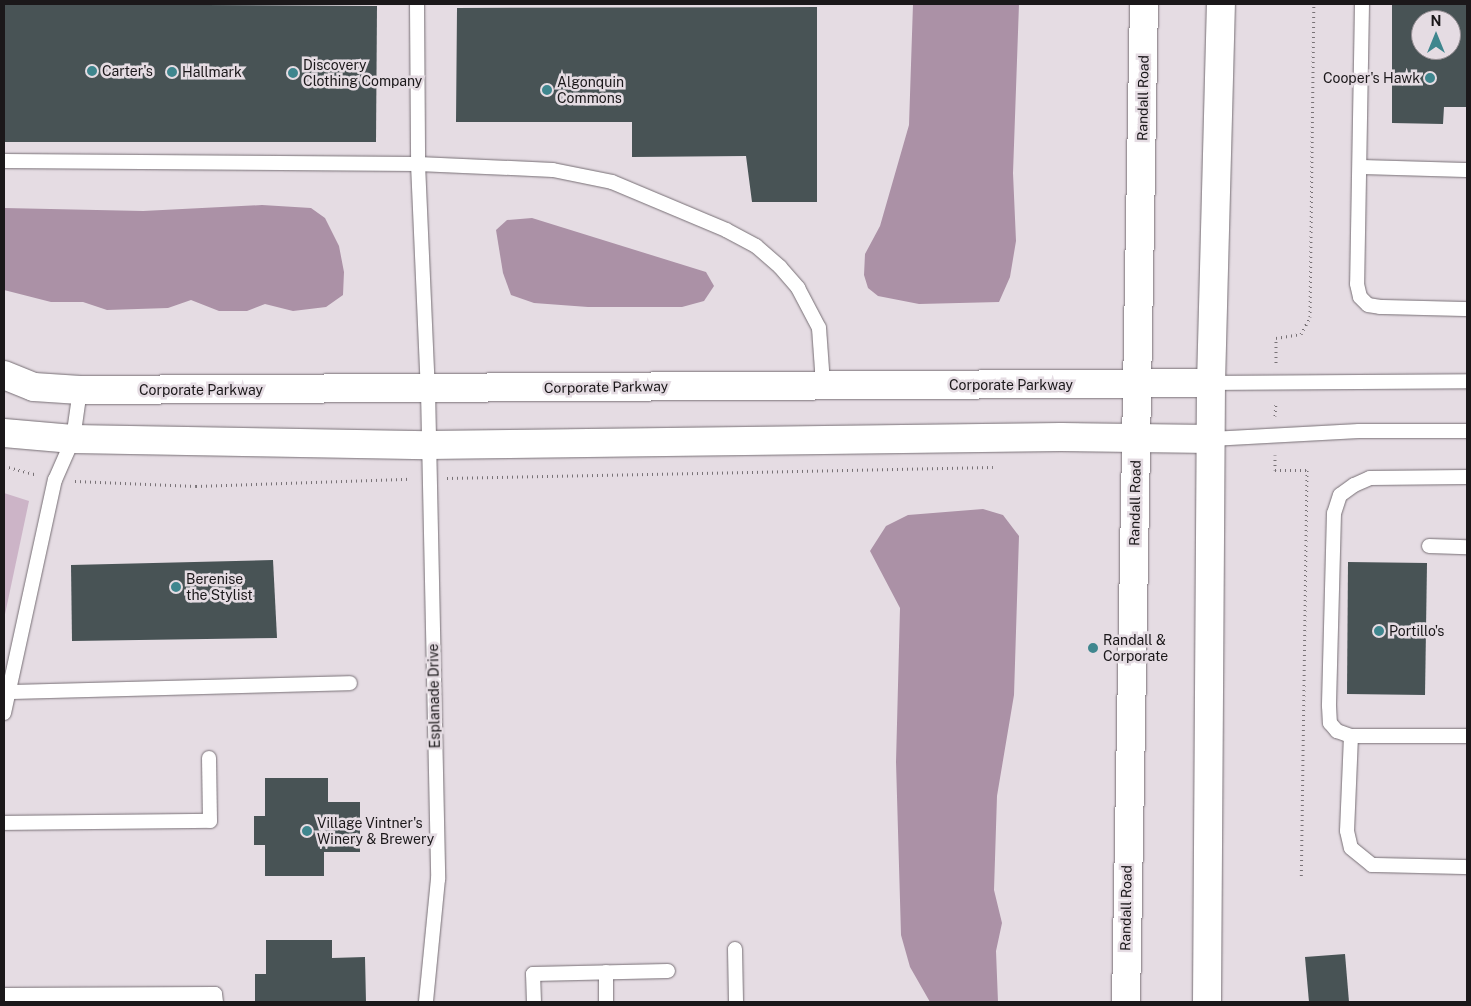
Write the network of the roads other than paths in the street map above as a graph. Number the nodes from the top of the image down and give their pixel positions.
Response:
1 (417, 4) edge
2 (1144, 4) edge
3 (1221, 4) edge
4 (1362, 4) edge
5 (4, 161) edge
6 (418, 164) junction
7 (1360, 167) junction
8 (1467, 170) edge
9 (1467, 309) edge
10 (4, 375) edge
11 (1467, 381) edge
12 (1211, 383) junction
13 (823, 384) junction
14 (1138, 386) junction
15 (80, 390) junction
16 (428, 390) junction
17 (1467, 431) edge
18 (4, 433) edge
19 (73, 438) junction
20 (1136, 439) junction
21 (1211, 439) junction
22 (428, 445) junction
23 (1467, 476) edge
24 (1429, 546) dead end
25 (1467, 547) edge
26 (350, 683) dead end
27 (8, 692) junction
28 (4, 713) edge
29 (1351, 736) junction
30 (1467, 736) edge
31 (209, 758) dead end
32 (4, 823) edge
33 (1467, 867) edge
34 (735, 949) dead end
35 (668, 971) dead end
36 (606, 972) junction
37 (4, 995) edge
38 (216, 1002) edge
39 (426, 1002) edge
40 (534, 1002) edge
41 (606, 1002) edge
42 (736, 1002) edge
43 (1126, 1002) edge
44 (1207, 1002) edge

1 - 6 lane, Esplanade Drive
2 - 14 street, Randall Road
3 - 12 street
4 - 7 lane
5 - 6 lane
6 - 13 lane
6 - 16 lane, Esplanade Drive
7 - 8 lane
7 - 9 lane
10 - 15 street, Corporate Parkway
11 - 12 lane
12 - 14 street, Corporate Parkway
12 - 21 street
13 - 14 street, Corporate Parkway
13 - 16 street, Corporate Parkway
14 - 20 street, Randall Road
15 - 16 street, Corporate Parkway
15 - 19 lane
16 - 22 lane, Esplanade Drive
17 - 21 lane
18 - 19 street
19 - 22 street
19 - 27 lane
20 - 21 street
20 - 22 street
20 - 43 street, Randall Road
21 - 44 street
22 - 39 lane, Esplanade Drive
23 - 29 lane
24 - 25 lane
26 - 27 lane
27 - 28 lane
29 - 30 lane
29 - 33 lane
31 - 32 lane
34 - 42 lane
35 - 36 lane
36 - 40 lane
36 - 41 lane
37 - 38 lane

